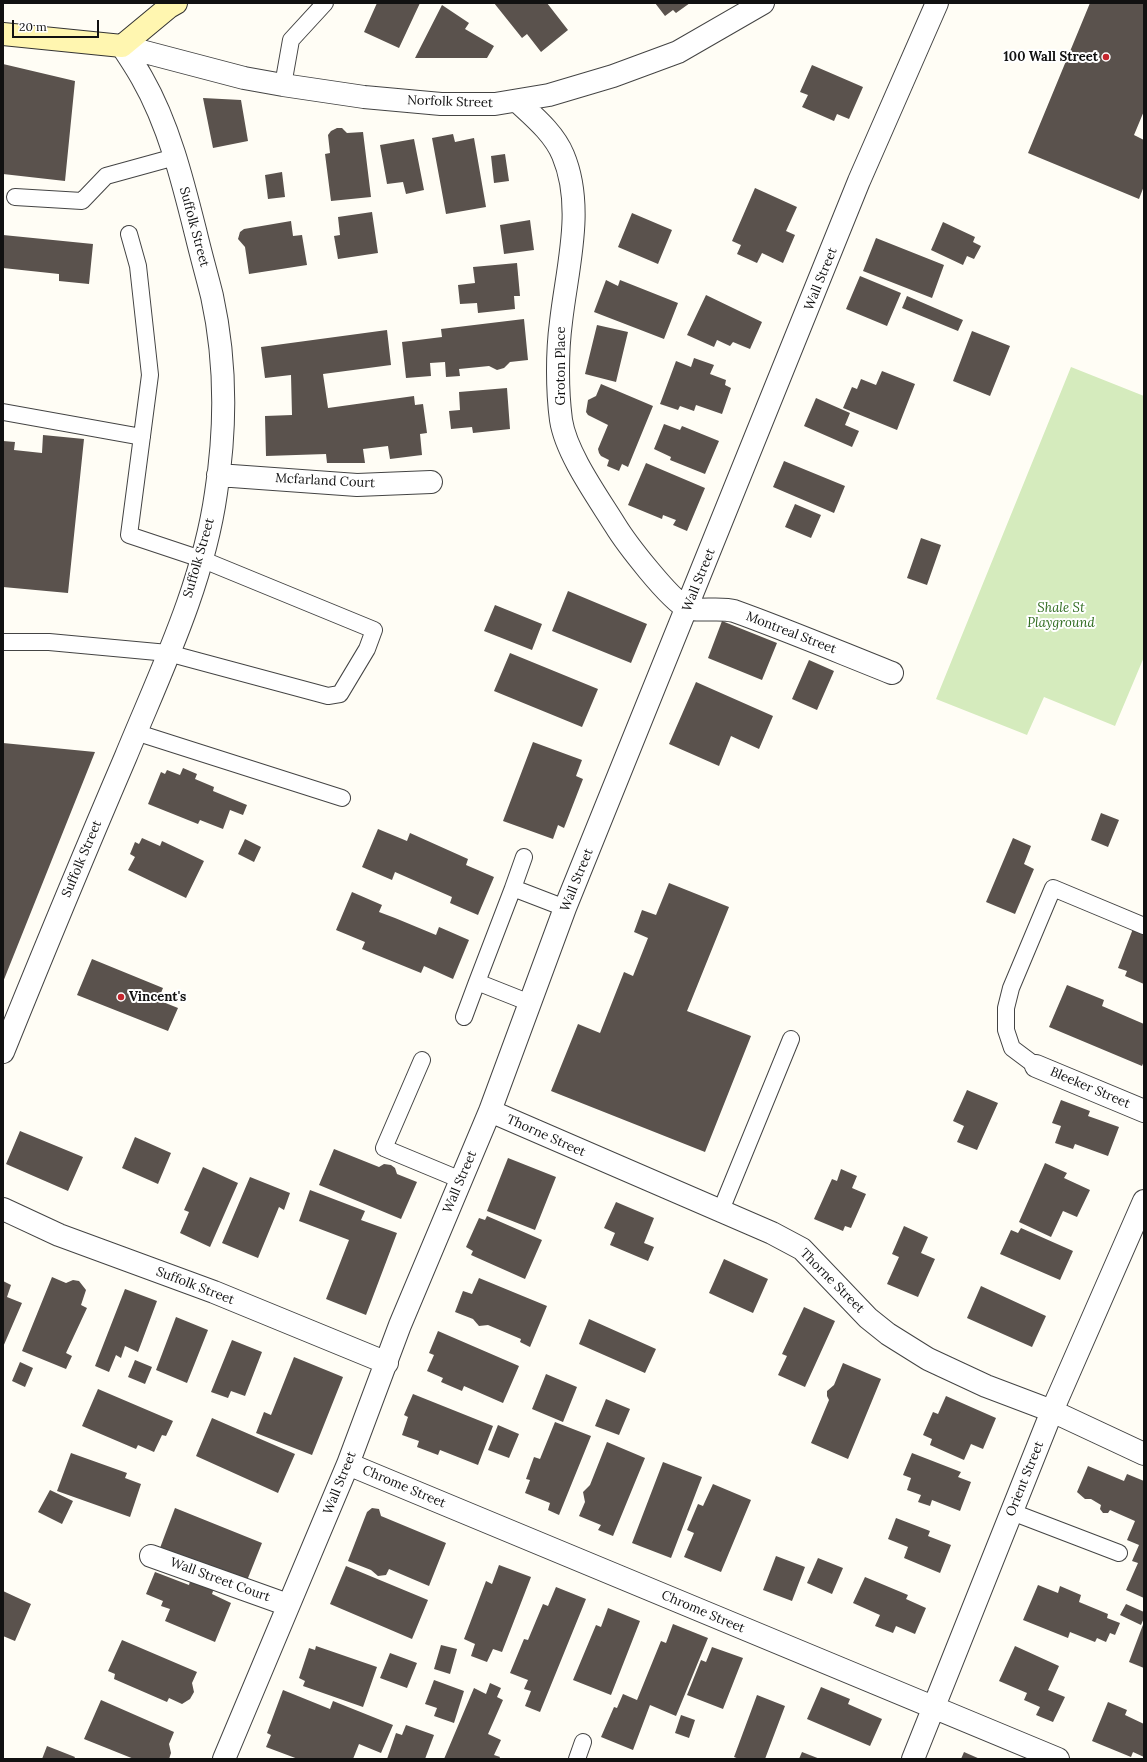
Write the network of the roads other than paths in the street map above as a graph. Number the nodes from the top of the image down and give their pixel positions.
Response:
1 (176, 3) edge
2 (325, 3) edge
3 (763, 3) edge
4 (937, 3) edge
5 (3, 34) edge
6 (122, 46) junction
7 (283, 85) junction
8 (517, 101) junction
9 (175, 157) junction
10 (15, 197) dead end
11 (129, 234) dead end
12 (3, 412) edge
13 (142, 437) junction
14 (218, 475) junction
15 (431, 482) dead end
16 (201, 559) junction
17 (688, 608) junction
18 (3, 642) edge
19 (168, 653) junction
20 (892, 672) dead end
21 (135, 732) junction
22 (342, 798) dead end
23 (524, 857) dead end
24 (513, 888) junction
25 (566, 908) junction
26 (1144, 926) edge
27 (477, 982) junction
28 (530, 1002) junction
29 (464, 1017) dead end
30 (791, 1039) dead end
31 (3, 1052) edge
32 (422, 1060) dead end
33 (1036, 1066) joint
34 (490, 1111) junction
35 (1144, 1111) edge
36 (461, 1180) junction
37 (1144, 1201) edge
38 (3, 1208) edge
39 (721, 1210) junction
40 (387, 1363) junction
41 (1052, 1411) junction
42 (1144, 1454) edge
43 (348, 1464) junction
44 (1012, 1512) junction
45 (1119, 1553) dead end
46 (151, 1556) dead end
47 (288, 1605) junction
48 (933, 1708) junction
49 (583, 1742) dead end
50 (224, 1759) edge
51 (577, 1759) edge
52 (912, 1759) edge
53 (1058, 1759) edge

1 - 6 main road
2 - 7 lane
3 - 8 street, Norfolk Street
4 - 17 street, Wall Street
5 - 6 main road
6 - 7 street, Norfolk Street
6 - 9 street, Suffolk Street
7 - 8 street, Norfolk Street
8 - 17 street, Groton Place
9 - 10 lane
9 - 14 street, Suffolk Street
11 - 13 lane
12 - 13 lane
13 - 16 lane
14 - 15 street, Mcfarland Court
14 - 16 street, Suffolk Street
16 - 19 street, Suffolk Street
16 - 19 lane
17 - 20 street, Montreal Street
17 - 25 street, Wall Street
18 - 19 lane
19 - 21 street, Suffolk Street
21 - 22 lane
21 - 31 street, Suffolk Street
23 - 24 lane
24 - 25 lane
24 - 27 lane
25 - 28 street, Wall Street
26 - 33 lane
27 - 28 lane
27 - 29 lane
28 - 34 street, Wall Street
30 - 39 lane
32 - 36 lane
33 - 35 street, Bleeker Street
34 - 36 street, Wall Street
34 - 39 street, Thorne Street
36 - 40 street, Wall Street
37 - 41 street, Orient Street
38 - 40 street, Suffolk Street
39 - 41 street, Thorne Street
40 - 43 street, Wall Street
41 - 42 street, Thorne Street
41 - 44 street, Orient Street
43 - 47 street, Wall Street
43 - 48 street, Chrome Street
44 - 45 lane
44 - 48 street, Orient Street
46 - 47 street, Wall Street Court
47 - 50 street, Wall Street
48 - 52 street, Orient Street
48 - 53 street, Chrome Street
49 - 51 lane

